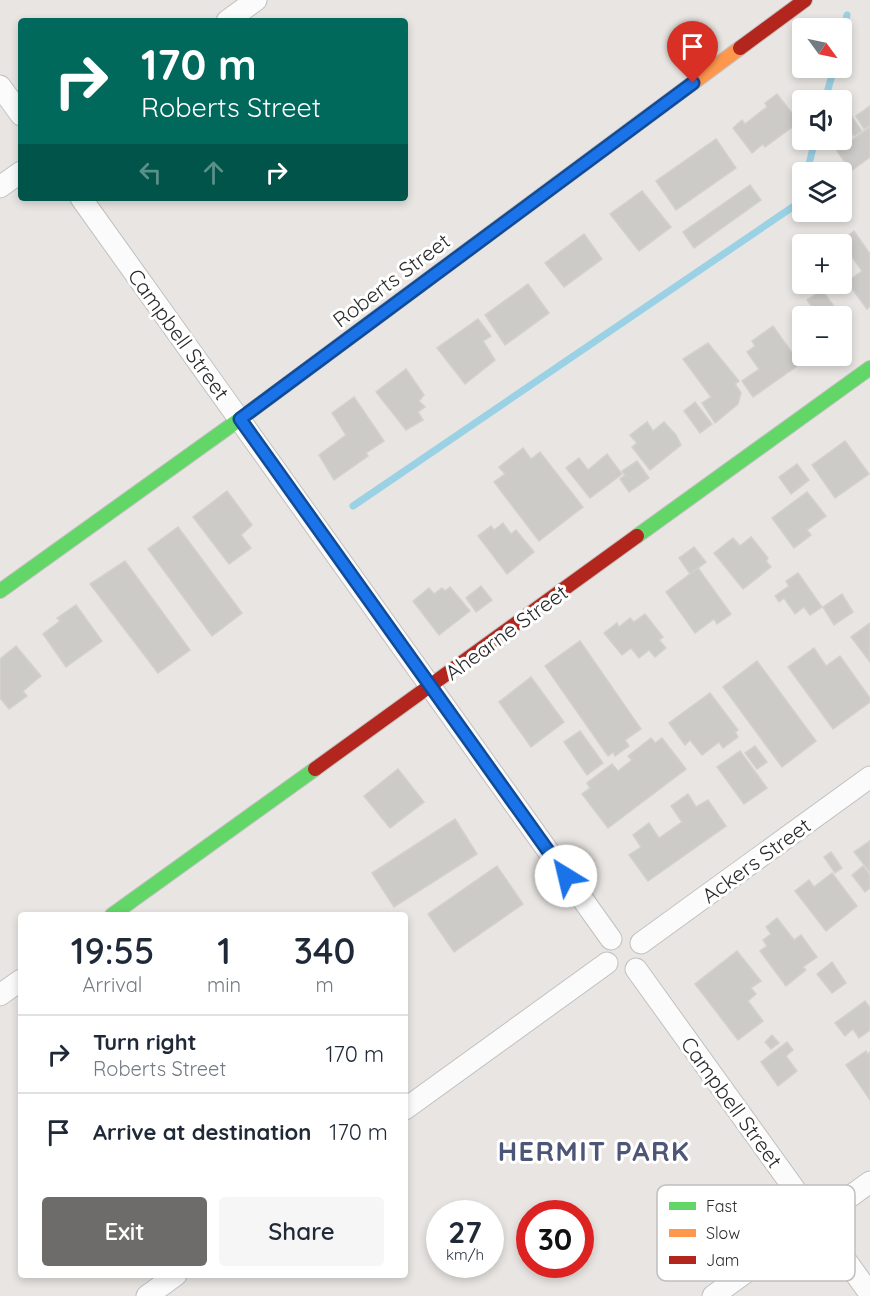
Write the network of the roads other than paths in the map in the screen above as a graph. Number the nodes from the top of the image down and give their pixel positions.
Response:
1 (255, 0) edge
2 (805, 0) edge
3 (231, 18) edge
4 (0, 86) edge
5 (18, 111) edge
6 (18, 174) edge
7 (0, 187) edge
8 (83, 201) edge
9 (870, 368) edge
10 (240, 419) junction
11 (0, 591) edge
12 (430, 687) junction
13 (870, 777) edge
14 (116, 912) edge
15 (611, 939) junction
16 (641, 943) junction
17 (607, 963) junction
18 (636, 969) junction
19 (18, 982) edge
20 (0, 995) edge
21 (408, 1107) edge
22 (870, 1182) edge
23 (791, 1185) edge
24 (855, 1193) edge
25 (855, 1273) edge
26 (172, 1278) edge
27 (734, 1281) edge
28 (870, 1294) edge
29 (147, 1296) edge
30 (713, 1296) edge

1 - 3 street
2 - 10 street, Roberts Street
4 - 5 street
6 - 7 street
8 - 10 street, Campbell Street
9 - 12 street, Ahearne Street
10 - 11 street, Roberts Street
10 - 12 street, Campbell Street
12 - 14 street, Ahearne Street
12 - 15 street, Campbell Street
13 - 16 street, Ackers Street
15 - 16 street
15 - 17 street
16 - 18 street
17 - 18 street
17 - 21 street
18 - 23 street, Campbell Street
19 - 20 street
22 - 24 street
25 - 28 street, Campbell Street
26 - 29 street
27 - 30 street

